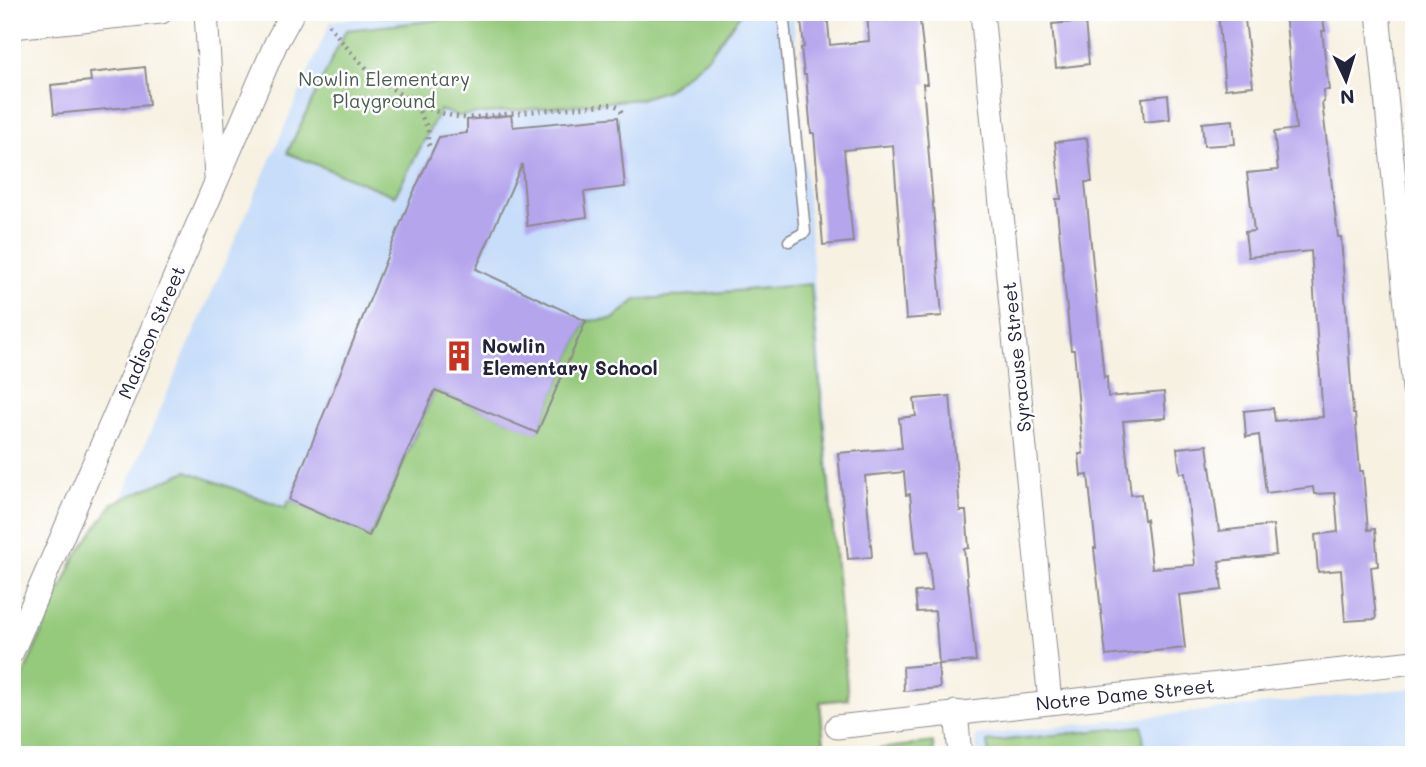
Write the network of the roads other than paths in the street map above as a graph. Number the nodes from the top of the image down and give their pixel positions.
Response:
1 (161, 12) edge
2 (206, 12) edge
3 (292, 12) edge
4 (783, 12) edge
5 (982, 12) edge
6 (1378, 12) edge
7 (12, 27) edge
8 (217, 180) junction
9 (789, 241) dead end
10 (1414, 389) edge
11 (12, 652) edge
12 (1414, 662) edge
13 (1050, 702) junction
14 (956, 712) junction
15 (837, 727) dead end
16 (960, 755) edge

1 - 7 street
2 - 8 street
3 - 8 street, Madison Street
4 - 9 lane
5 - 13 street, Syracuse Street
6 - 10 street
8 - 11 street, Madison Street
12 - 13 street, Notre Dame Street
13 - 14 street, Notre Dame Street
14 - 15 street, Notre Dame Street
14 - 16 street

